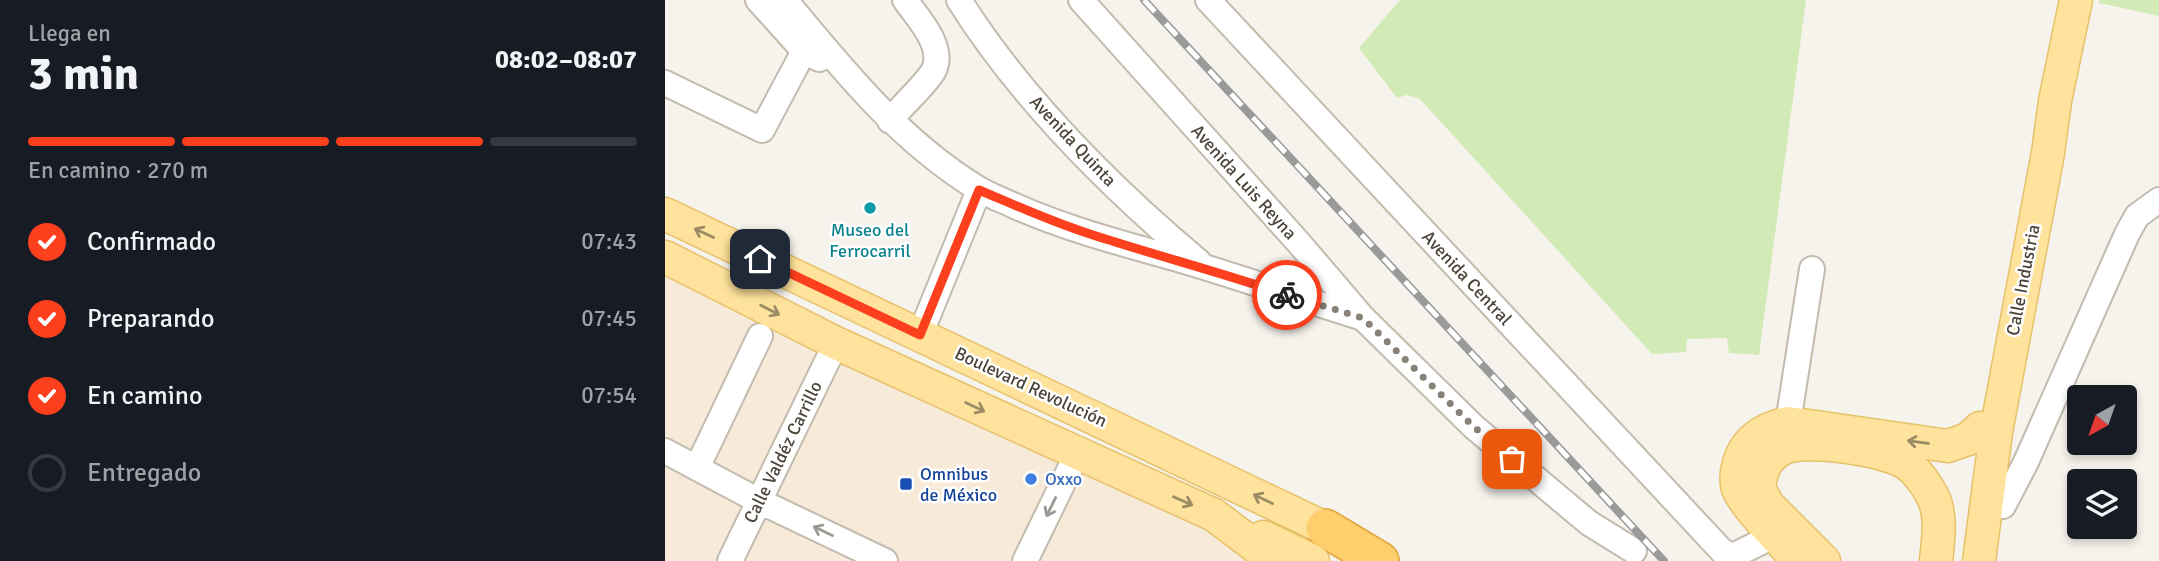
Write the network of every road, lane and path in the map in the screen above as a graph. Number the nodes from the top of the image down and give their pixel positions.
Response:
1 (758, 0) edge
2 (785, 0) edge
3 (959, 0) edge
4 (1081, 0) edge
5 (1208, 0) edge
6 (907, 1) edge
7 (2069, 4) edge
8 (804, 51) junction
9 (845, 73) junction
10 (665, 83) edge
11 (890, 121) junction
12 (979, 190) junction
13 (2159, 200) edge
14 (665, 214) edge
15 (665, 257) edge
16 (1205, 267) junction
17 (1812, 268) dead end
18 (1363, 318) junction
19 (920, 335) junction
20 (760, 336) dead end
21 (836, 343) junction
22 (1788, 423) junction
23 (1980, 428) junction
24 (665, 451) edge
25 (1077, 454) junction
26 (697, 468) junction
27 (759, 500) junction
28 (2003, 506) junction
29 (1214, 515) junction
30 (1783, 531) junction
31 (1319, 545) edge
32 (1634, 551) dead end
33 (1974, 552) edge
34 (730, 561) edge
35 (884, 561) edge
36 (1025, 561) edge
37 (1281, 561) edge
38 (1380, 561) edge
39 (1397, 561) edge
40 (1798, 561) edge
41 (1825, 561) edge
42 (1936, 561) edge

1 - 8 street
2 - 9 street
3 - 16 street, Avenida Quinta
4 - 18 street, Avenida Luis Reyna
5 - 30 street, Avenida Central
6 - 11 street
7 - 23 main road, Calle Industria
7 - 28 main road
7 - 33 main road, Calle Industria
8 - 9 street
8 - 10 street
9 - 11 street
11 - 12 street
12 - 16 street
12 - 19 street
13 - 28 street
19 -> 14 main road, Boulevard Revolución
15 -> 21 main road
16 - 18 street
17 - 22 street
18 - 32 street, Avenida Luis Reyna
31 -> 19 main road, Boulevard Revolución
20 - 26 street
21 -> 25 main road
21 - 27 street, Calle Valdéz Carrillo
23 -> 22 main road
22 - 30 main road
23 - 33 main road, Calle Industria
24 - 26 street
25 -> 29 main road
25 -> 36 street
26 - 27 street
27 - 34 street, Calle Valdéz Carrillo
35 -> 27 street
28 - 33 main road
29 - 31 main road
29 - 37 main road
30 - 40 main road
30 - 41 main road
30 - 42 main road
31 - 38 highway
31 - 39 main road, Boulevard Revolución

